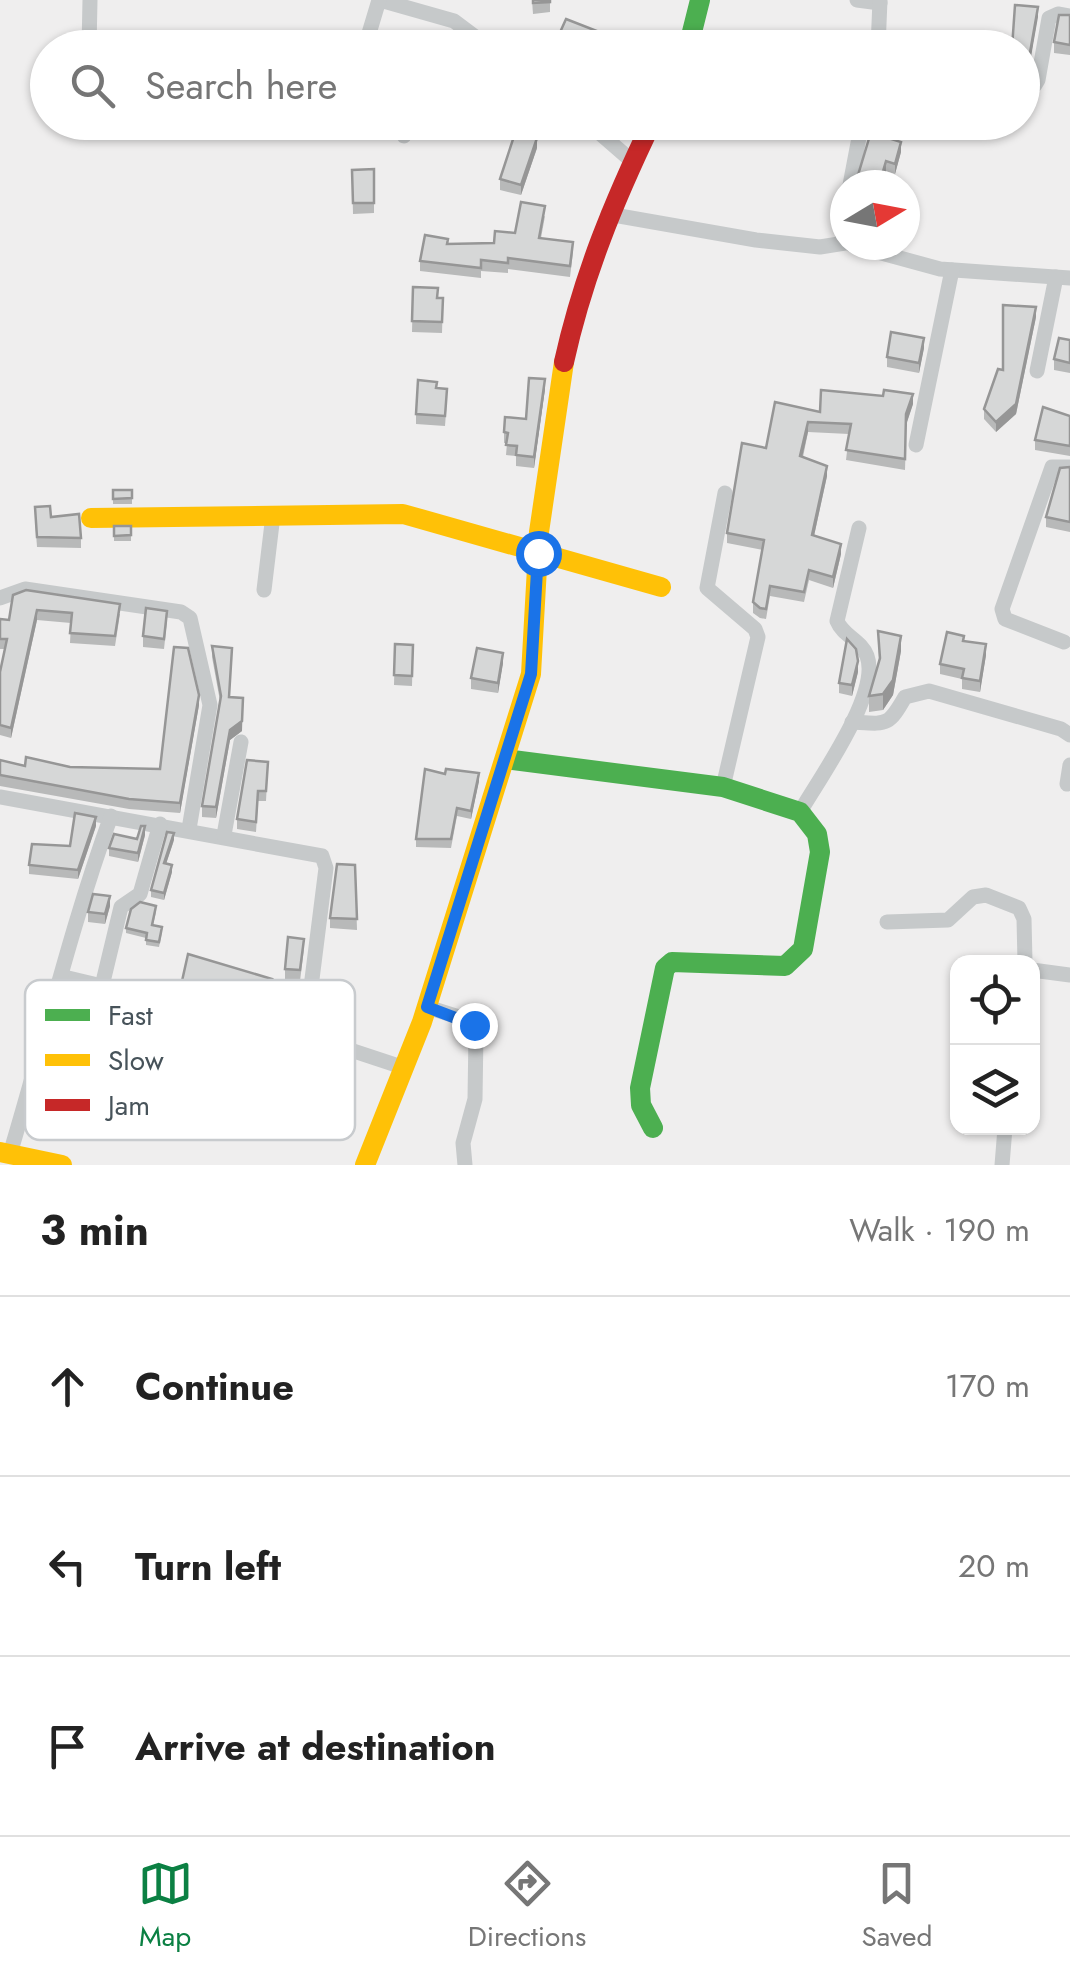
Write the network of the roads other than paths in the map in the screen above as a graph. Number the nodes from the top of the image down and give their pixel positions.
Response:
1 (90, 0) edge
2 (380, 0) edge
3 (700, 0) edge
4 (857, 0) edge
5 (880, 1) edge
6 (438, 8) edge
7 (1070, 16) edge
8 (89, 30) edge
9 (370, 30) edge
10 (466, 30) edge
11 (692, 30) edge
12 (879, 30) edge
13 (1040, 69) edge
14 (608, 140) edge
15 (643, 140) edge
16 (859, 140) edge
17 (633, 162) junction
18 (853, 170) edge
19 (608, 214) junction
20 (830, 245) edge
21 (913, 260) edge
22 (952, 270) junction
23 (1063, 278) edge
24 (1037, 371) dead end
25 (916, 445) dead end
26 (1070, 467) edge
27 (725, 493) dead end
28 (273, 515) junction
29 (91, 518) dead end
30 (859, 528) dead end
31 (538, 553) junction
32 (661, 587) dead end
33 (264, 590) dead end
34 (0, 598) edge
35 (1064, 642) dead end
36 (852, 722) junction
37 (1070, 736) edge
38 (240, 742) dead end
39 (505, 759) junction
40 (1070, 765) edge
41 (1067, 784) dead end
42 (724, 787) junction
43 (0, 797) edge
44 (800, 812) junction
45 (111, 816) junction
46 (160, 824) junction
47 (190, 830) junction
48 (224, 836) junction
49 (887, 922) dead end
50 (1025, 955) edge
51 (1040, 971) edge
52 (1070, 975) edge
53 (64, 977) junction
54 (63, 980) edge
55 (77, 980) edge
56 (103, 980) edge
57 (312, 980) edge
58 (427, 1007) junction
59 (355, 1051) edge
60 (402, 1067) junction
61 (25, 1093) edge
62 (654, 1128) dead end
63 (1004, 1135) edge
64 (5, 1153) edge
65 (62, 1165) edge
66 (365, 1165) edge
67 (465, 1165) edge
68 (1002, 1165) edge

1 - 8 street
2 - 6 street
2 - 9 street
3 - 11 street
4 - 5 street
5 - 12 street
6 - 10 street
7 - 13 street
14 - 17 street
15 - 17 street
16 - 18 street
17 - 19 street
19 - 20 street
19 - 31 street
21 - 22 street
22 - 23 street
22 - 25 street
23 - 24 street
26 - 35 street
27 - 42 street
28 - 29 street
28 - 31 street
28 - 33 street
30 - 36 street
31 - 32 street
31 - 39 street
34 - 47 street
36 - 37 street
36 - 44 street
38 - 48 street
39 - 42 street
39 - 58 street
40 - 41 street
42 - 44 street
43 - 45 street
44 - 62 street
45 - 46 street
45 - 53 street
46 - 47 street
46 - 56 street
47 - 48 street
48 - 57 street
49 - 50 street
51 - 52 street
53 - 54 street
53 - 55 street
58 - 60 street
58 - 67 street
59 - 60 street
60 - 66 street
61 - 64 street
63 - 68 street
64 - 65 street

